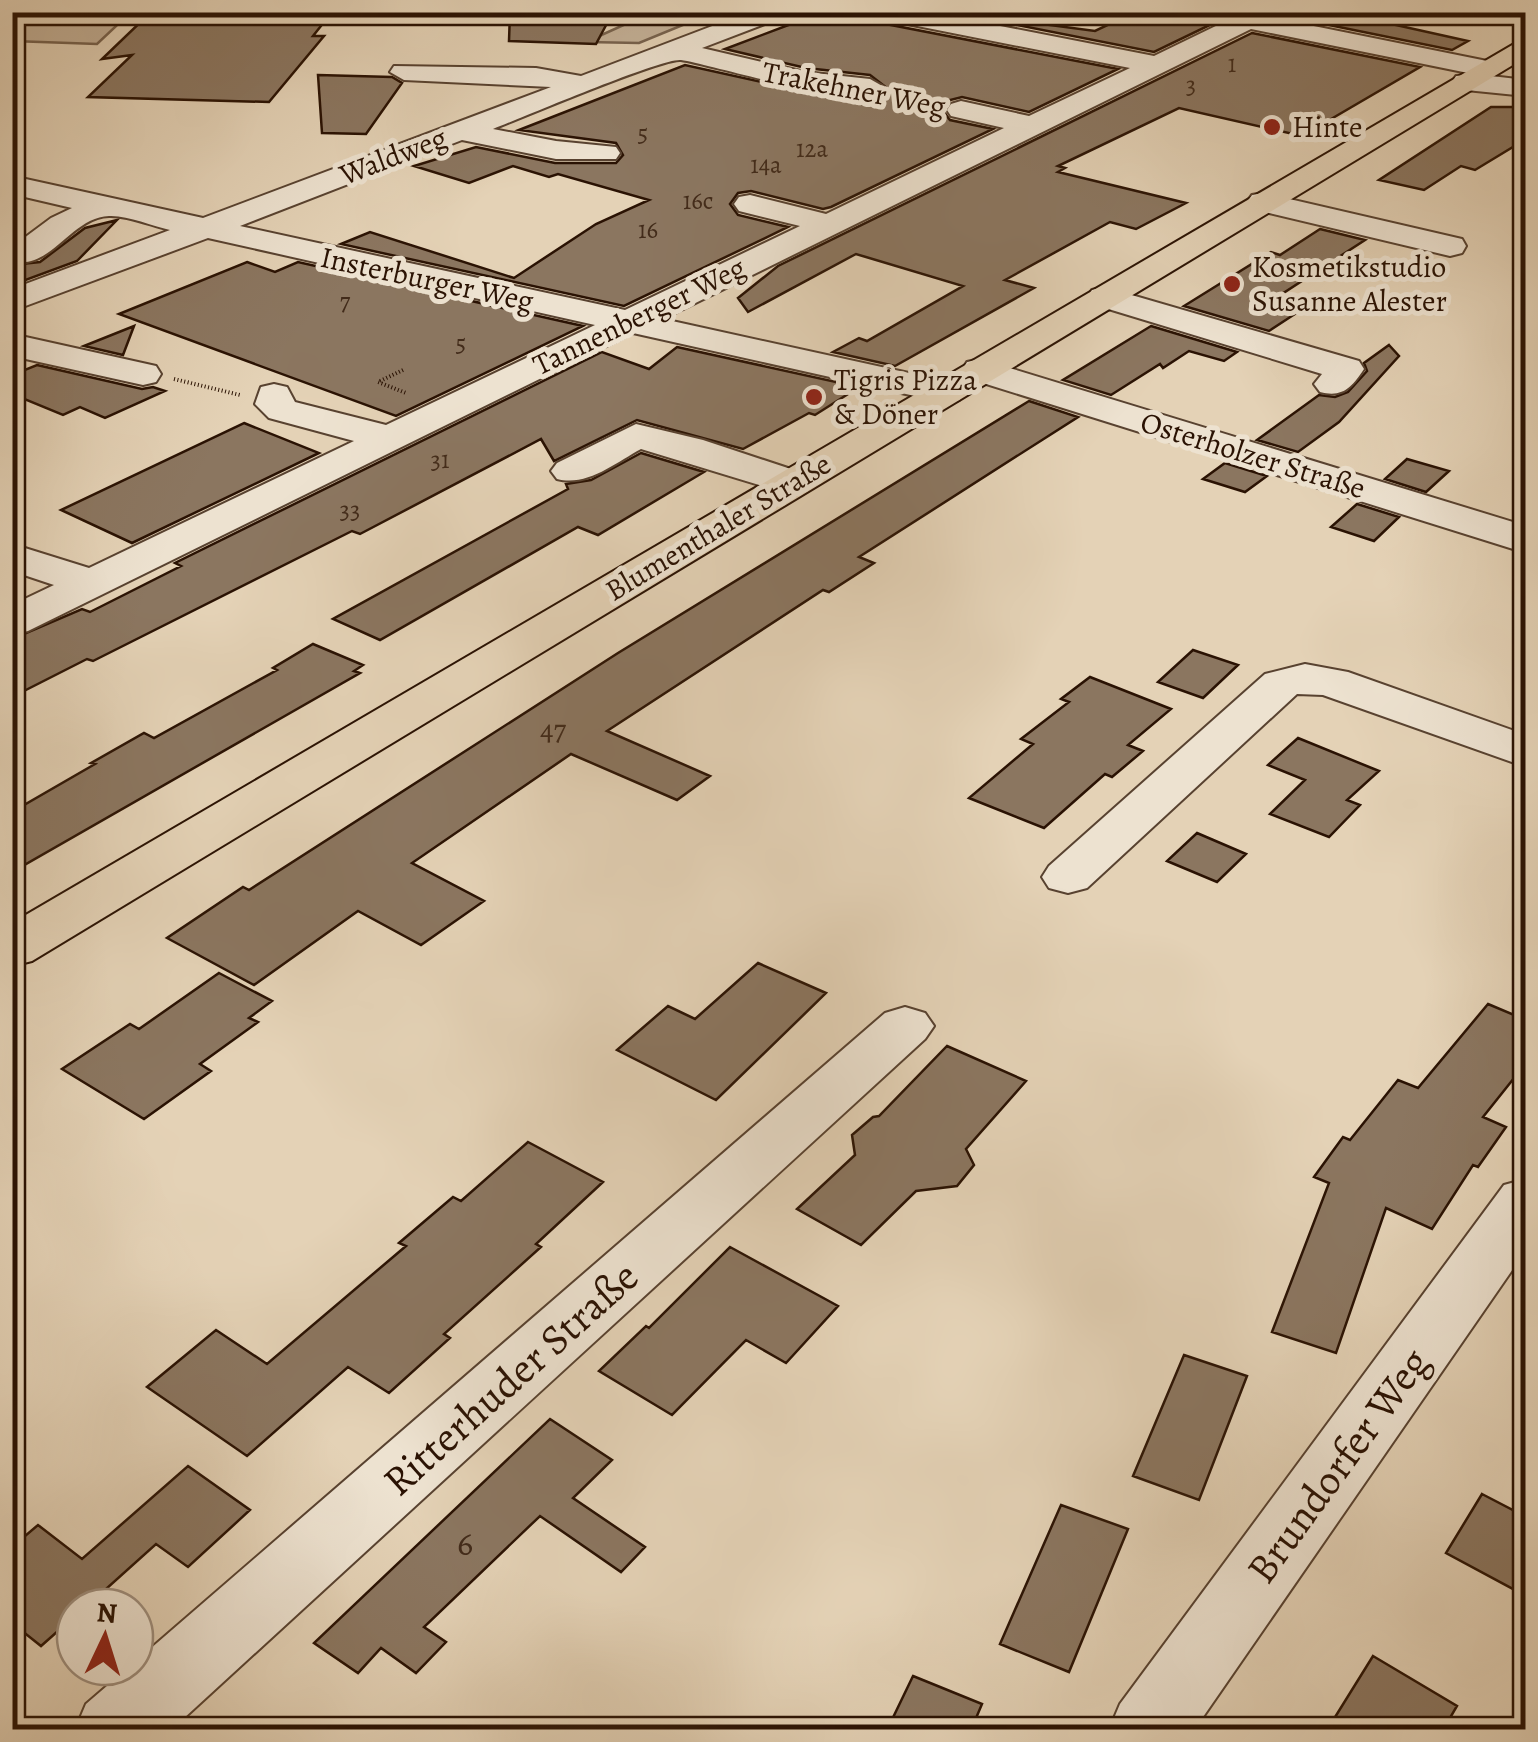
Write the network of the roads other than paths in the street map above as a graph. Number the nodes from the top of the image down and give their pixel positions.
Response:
1 (774, 12) edge
2 (887, 12) edge
3 (1209, 12) edge
4 (1258, 17) edge
5 (1526, 45) edge
6 (674, 50) junction
7 (1158, 65) junction
8 (404, 72) dead end
9 (1476, 75) junction
10 (584, 84) junction
11 (870, 87) road end
12 (1526, 88) edge
13 (961, 110) road end
14 (1034, 126) junction
15 (459, 130) junction
16 (605, 153) dead end
17 (12, 184) edge
18 (1264, 202) junction
19 (750, 204) dead end
20 (101, 206) junction
21 (828, 224) junction
22 (201, 229) junction
23 (1450, 246) dead end
24 (24, 254) dead end
25 (1104, 296) junction
26 (12, 301) edge
27 (628, 323) junction
28 (12, 345) edge
29 (143, 374) road end
30 (963, 381) junction
31 (1333, 384) dead end
32 (274, 400) road end
33 (389, 438) junction
34 (571, 471) dead end
35 (792, 483) junction
36 (1526, 495) edge
37 (1507, 534) edge
38 (12, 557) edge
39 (93, 583) junction
40 (12, 622) edge
41 (1526, 752) edge
42 (1068, 878) dead end
43 (12, 948) edge
44 (905, 1026) dead end
45 (1526, 1201) edge
46 (114, 1730) edge
47 (1148, 1730) edge

1 - 6 street, Waldweg
2 - 7 street
3 - 4 street
4 - 7 street, Tannenberger Weg
4 - 9 street
5 - 9 main road, Blumenthaler Straße
6 - 10 street, Waldweg
6 - 11 street, Trakehner Weg
7 - 14 street, Tannenberger Weg
8 - 10 street
9 - 12 street
9 - 18 main road, Blumenthaler Straße
10 - 15 street, Waldweg
13 - 14 street, Trakehner Weg
14 - 21 street, Tannenberger Weg
15 - 16 street
15 - 22 street, Waldweg
17 - 20 street, Insterburger Weg
18 - 23 street
18 - 25 main road, Blumenthaler Straße
19 - 21 street
20 - 22 street, Insterburger Weg
20 - 24 street
21 - 27 street, Tannenberger Weg
22 - 26 street, Waldweg
22 - 27 street, Insterburger Weg
25 - 30 main road, Blumenthaler Straße
25 - 31 street
27 - 30 street, Insterburger Weg
27 - 33 street, Tannenberger Weg
28 - 29 street
30 - 35 main road, Blumenthaler Straße
30 - 37 street, Osterholzer Straße
32 - 33 street
33 - 39 street, Tannenberger Weg
34 - 35 street
35 - 43 main road, Blumenthaler Straße
36 - 37 street
38 - 39 street
39 - 40 street, Tannenberger Weg
41 - 42 street
44 - 46 street, Ritterhuder Straße
45 - 47 street, Brundorfer Weg

